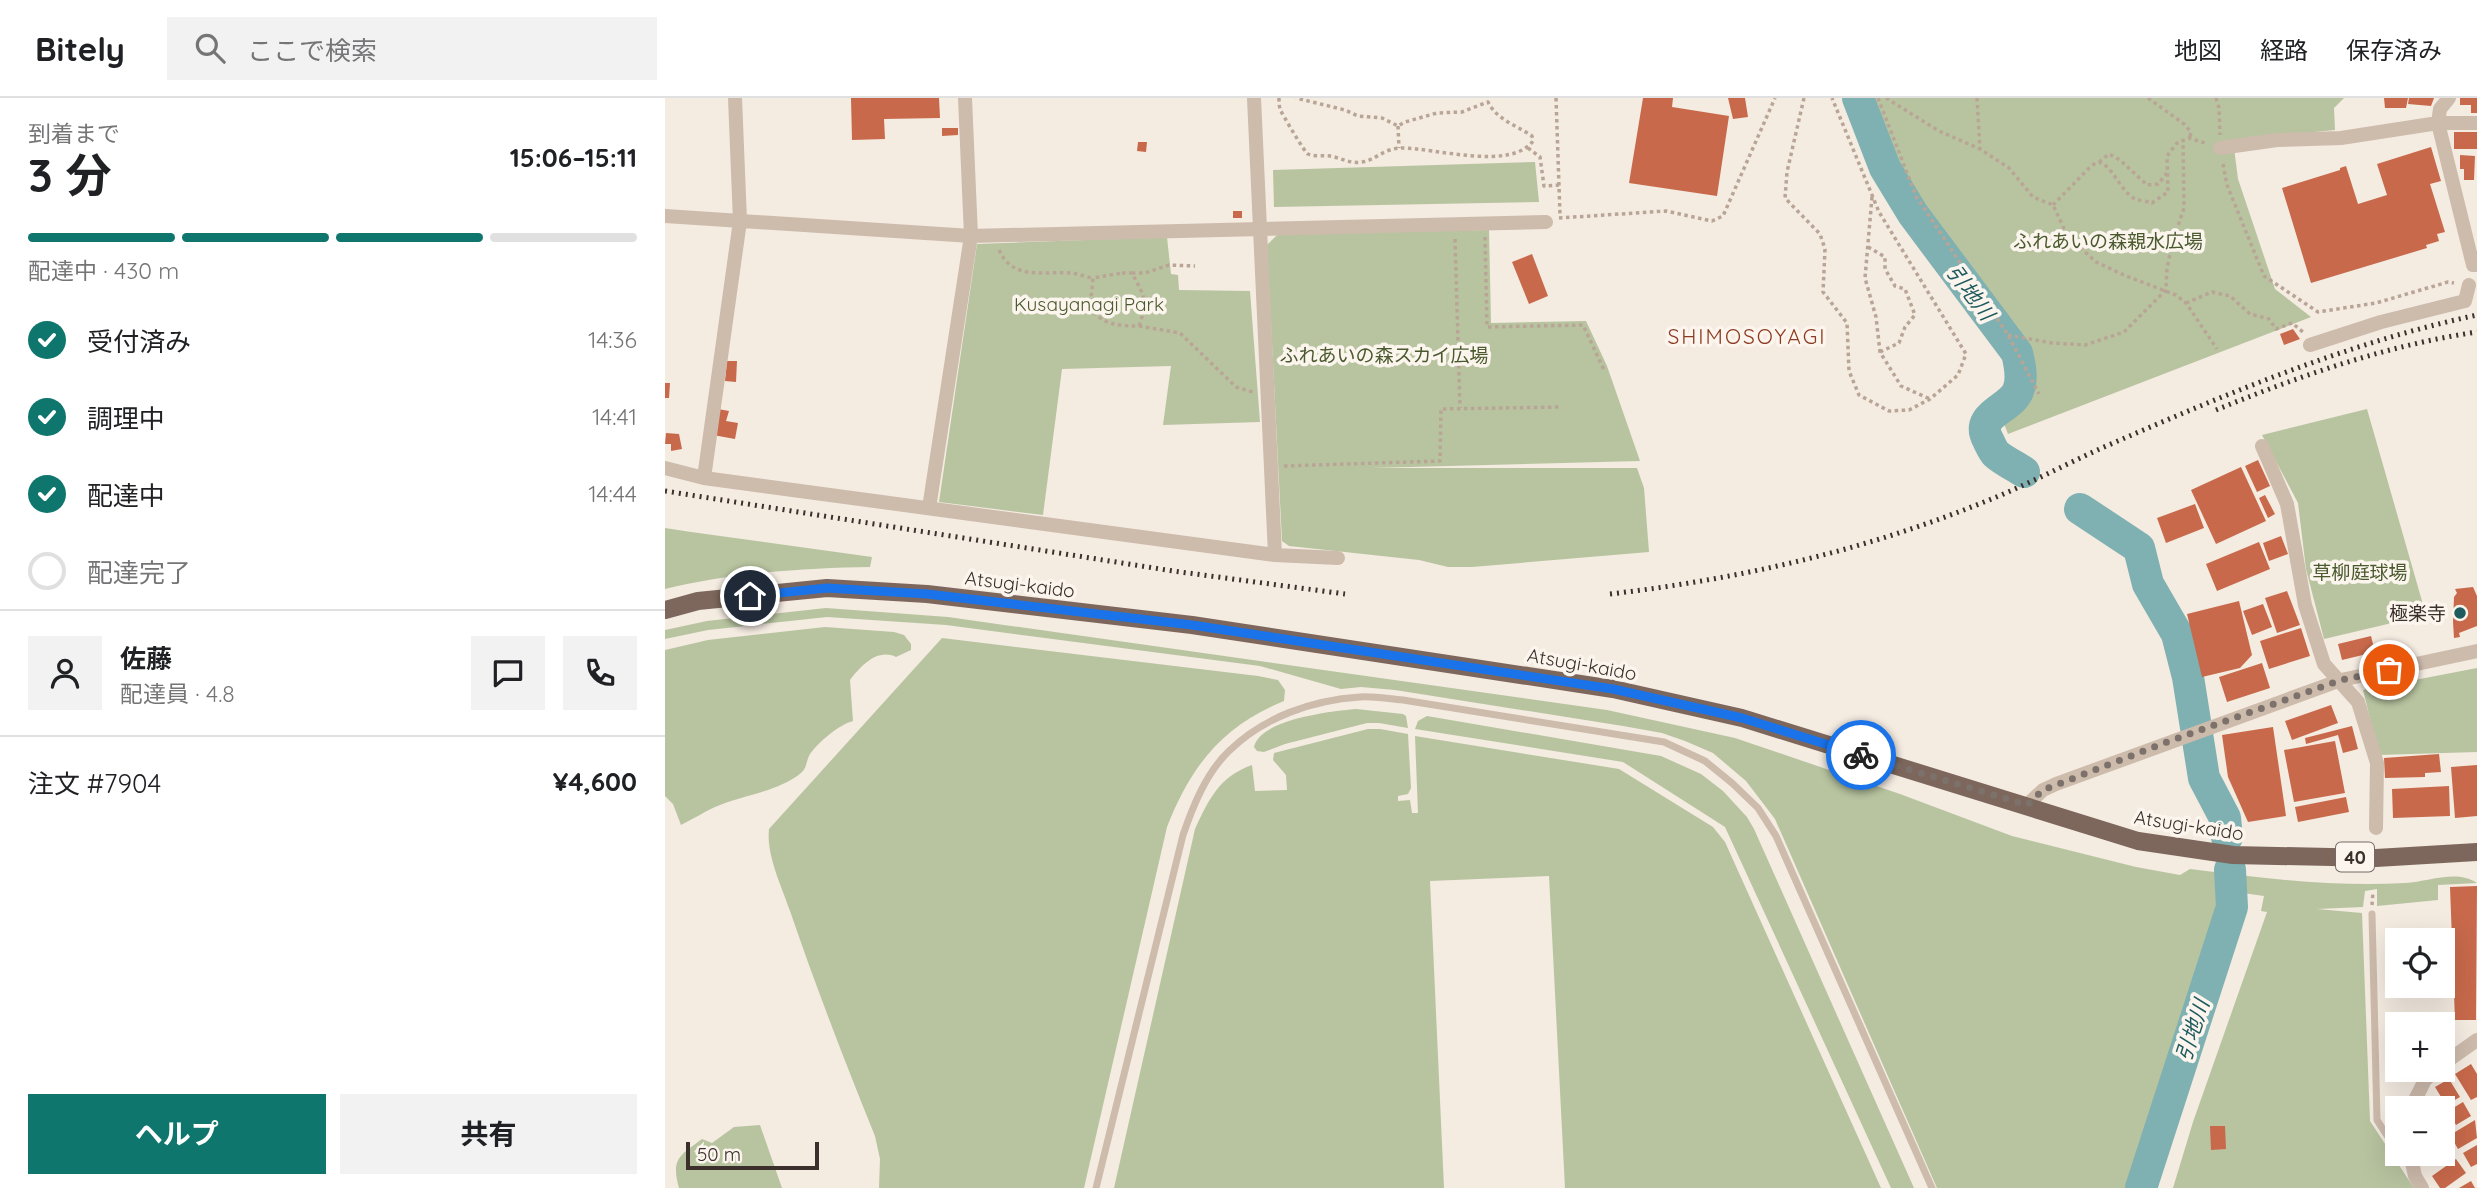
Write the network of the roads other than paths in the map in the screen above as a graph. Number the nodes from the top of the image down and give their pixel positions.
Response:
1 (734, 98) edge
2 (965, 98) edge
3 (1254, 98) edge
4 (2449, 98) edge
5 (2438, 123) junction
6 (2477, 123) edge
7 (2220, 148) road end
8 (665, 216) edge
9 (740, 221) junction
10 (1546, 222) road end
11 (1260, 230) junction
12 (971, 236) junction
13 (2477, 265) edge
14 (2469, 285) road end
15 (2310, 345) road end
16 (2262, 446) dead end
17 (665, 468) edge
18 (704, 478) junction
19 (929, 508) junction
20 (1275, 555) junction
21 (1338, 558) dead end
22 (665, 610) edge
23 (2477, 651) edge
24 (2341, 680) junction
25 (2027, 805) junction
26 (2376, 828) dead end
27 (2477, 852) edge
28 (2372, 914) dead end
29 (2477, 1040) edge
30 (2455, 1056) edge
31 (2385, 1132) edge
32 (2408, 1166) edge
33 (2419, 1182) edge
34 (1096, 1188) edge
35 (1932, 1188) edge

1 - 9 street
2 - 12 street
3 - 11 street
4 - 5 street
5 - 6 street
5 - 7 street
5 - 13 street
8 - 9 street
9 - 12 street
9 - 18 street
10 - 11 street
11 - 12 street
11 - 20 street
12 - 19 street
14 - 15 street
16 - 24 street
17 - 18 street
18 - 19 street
19 - 20 street
20 - 21 street
22 - 25 main road, Atsugi-kaido / 40
23 - 24 street
24 - 25 street
24 - 26 street
25 - 27 main road, Atsugi-kaido / 40
28 - 31 lane
29 - 30 street
32 - 33 lane
34 - 35 lane

